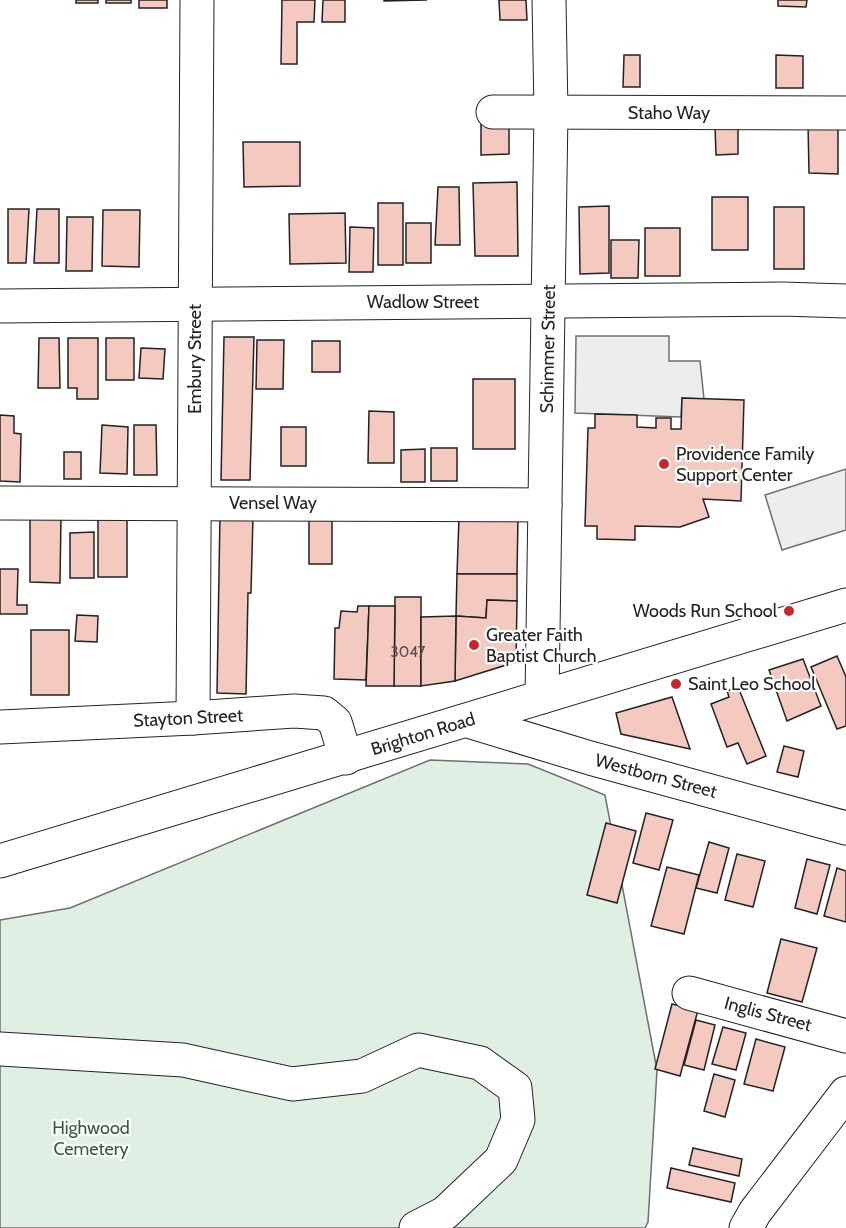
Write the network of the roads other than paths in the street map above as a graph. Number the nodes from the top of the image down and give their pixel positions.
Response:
1 (197, 0) edge
2 (549, 0) edge
3 (493, 112) dead end
4 (551, 112) junction
5 (846, 113) edge
6 (548, 301) junction
7 (846, 301) edge
8 (195, 303) junction
9 (0, 306) edge
10 (0, 503) edge
11 (194, 503) junction
12 (545, 505) junction
13 (846, 605) edge
14 (542, 697) junction
15 (193, 718) junction
16 (468, 721) junction
17 (0, 728) edge
18 (346, 758) junction
19 (846, 828) edge
20 (0, 861) edge
21 (689, 993) dead end
22 (846, 1036) edge
23 (0, 1049) edge
24 (846, 1093) edge
25 (416, 1228) edge
26 (746, 1228) edge

1 - 8 street, Embury Street
2 - 4 street, Schimmer Street
3 - 4 street, Staho Way
4 - 5 street, Staho Way
4 - 6 street, Schimmer Street
6 - 7 street, Wadlow Street
6 - 8 street, Wadlow Street
6 - 12 street, Schimmer Street
8 - 9 street, Wadlow Street
8 - 11 street, Embury Street
10 - 11 street, Vensel Way
11 - 12 street, Vensel Way
11 - 15 street, Embury Street
12 - 14 street, Schimmer Street
13 - 14 street, Brighton Road
14 - 16 street, Brighton Road
15 - 17 street, Stayton Street
15 - 18 street, Stayton Street
16 - 18 street, Brighton Road
16 - 19 street, Westborn Street
18 - 20 street, Brighton Road
21 - 22 street, Inglis Street
23 - 25 street
24 - 26 street

